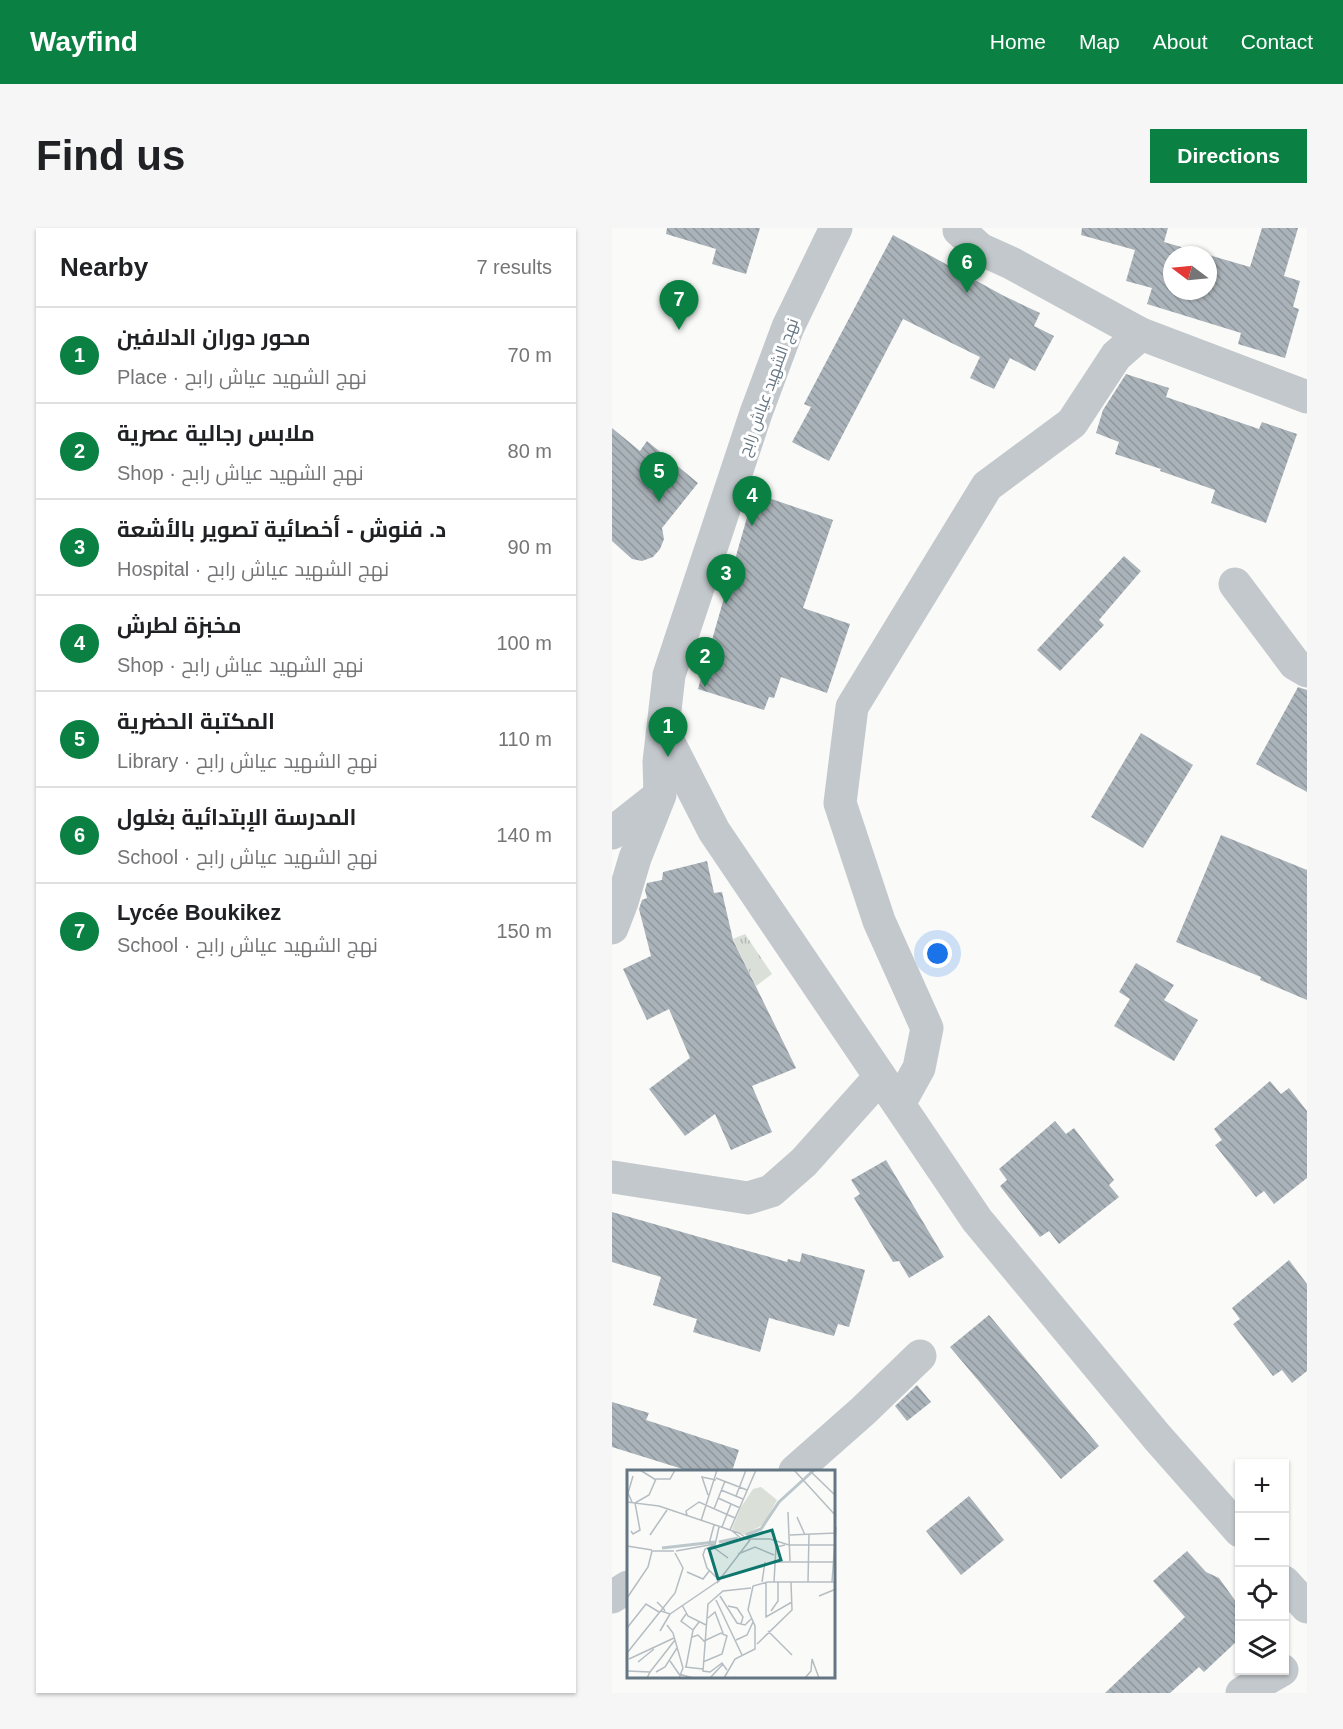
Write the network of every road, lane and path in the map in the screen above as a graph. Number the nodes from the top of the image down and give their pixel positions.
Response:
1 (836, 228) edge
2 (959, 228) edge
3 (1141, 334) junction
4 (1306, 395) edge
5 (1234, 584) dead end
6 (1307, 671) edge
7 (663, 731) junction
8 (660, 795) junction
9 (612, 833) edge
10 (612, 928) edge
11 (880, 1077) junction
12 (898, 1104) junction
13 (613, 1177) edge
14 (920, 1356) dead end
15 (796, 1470) edge
16 (1235, 1527) edge
17 (1289, 1587) edge
18 (627, 1588) edge
19 (612, 1597) edge
20 (1307, 1607) edge
21 (1307, 1663) edge
22 (1289, 1667) edge
23 (1274, 1675) edge
24 (1242, 1693) edge

1 - 7 street, نهج الشهيد عياش رابح
2 - 3 street
3 - 4 street
3 - 12 street
5 - 6 street
7 - 8 street, نهج الشهيد عياش رابح
7 - 11 street
8 - 9 street
8 - 10 street
11 - 12 street
11 - 13 street
12 - 16 street
14 - 15 street
17 - 20 street
18 - 19 street
21 - 22 street
23 - 24 street

